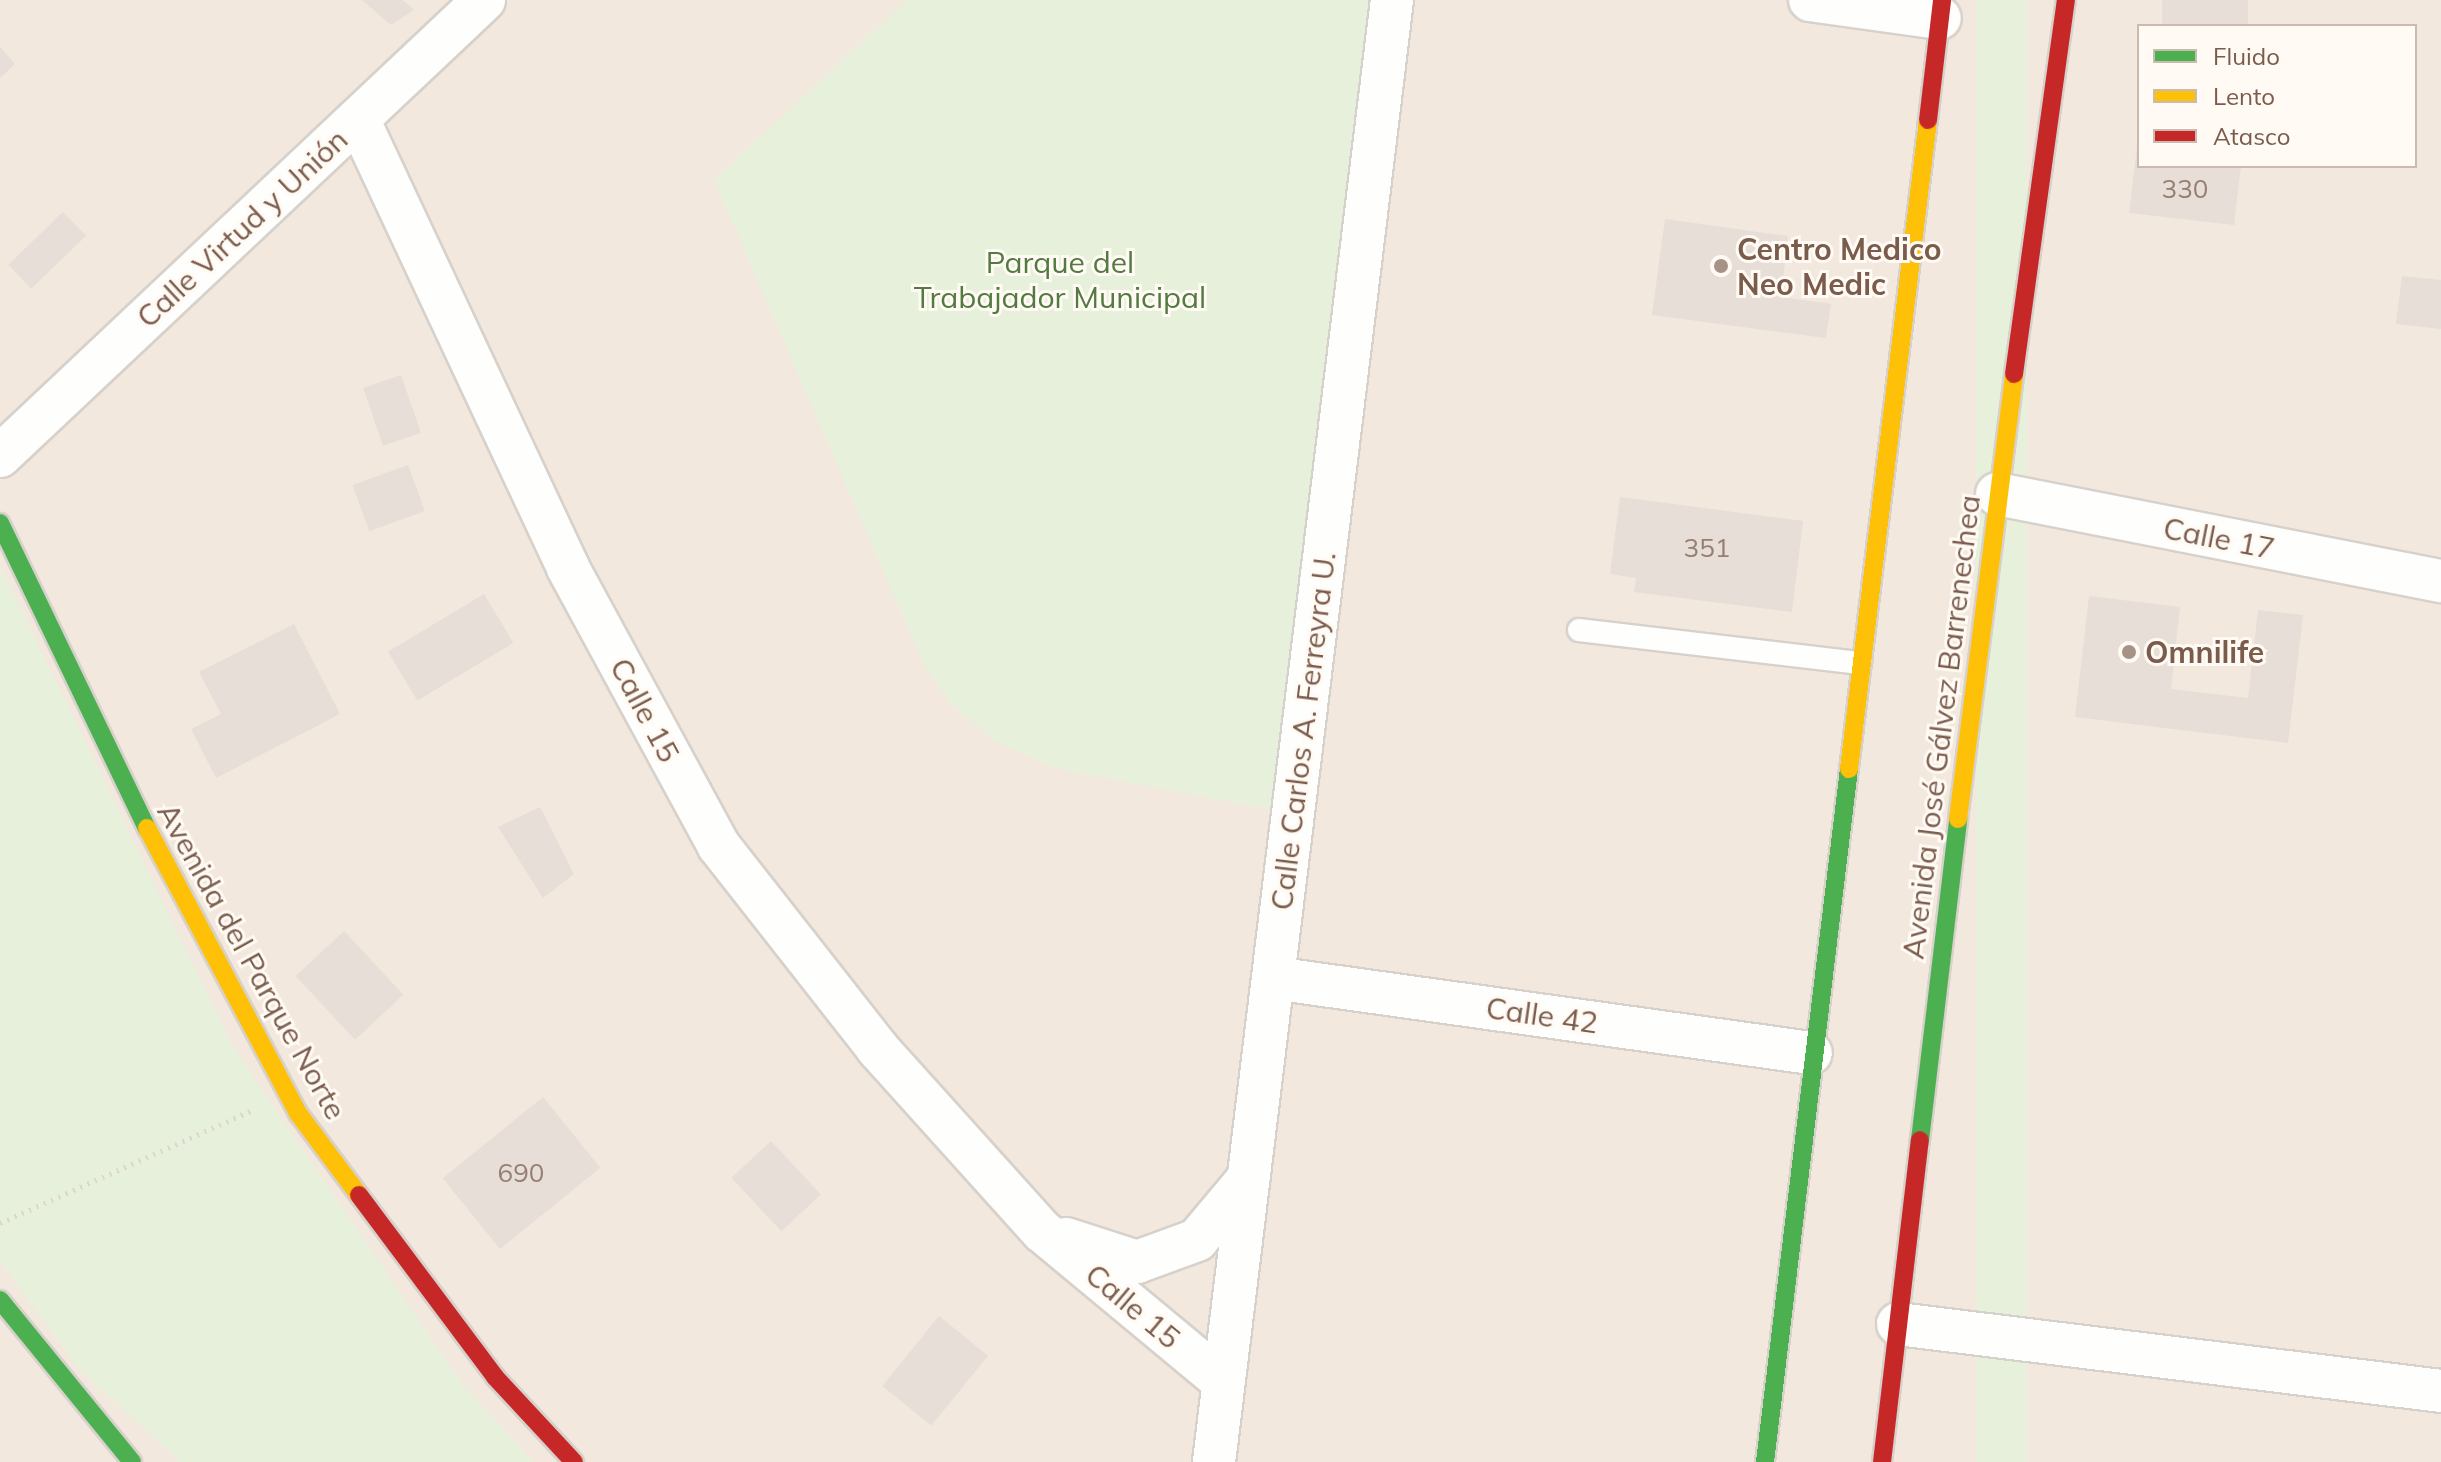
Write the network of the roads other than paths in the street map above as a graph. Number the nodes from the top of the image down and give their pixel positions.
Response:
1 (484, 0) edge
2 (1392, 0) edge
3 (1810, 0) edge
4 (2066, 0) edge
5 (1941, 9) edge
6 (358, 119) junction
7 (0, 456) edge
8 (1997, 494) junction
9 (0, 523) edge
10 (2441, 581) edge
11 (1579, 630) dead end
12 (1860, 663) junction
13 (1273, 978) junction
14 (1811, 1053) junction
15 (1248, 1179) junction
16 (1042, 1231) junction
17 (0, 1300) edge
18 (1898, 1324) junction
19 (1224, 1382) junction
20 (2441, 1391) edge
21 (132, 1462) edge
22 (574, 1462) edge
23 (1214, 1462) edge
24 (1765, 1462) edge
25 (1882, 1462) edge

1 - 6 street, Calle Virtud y Unión
2 - 13 street, Calle Carlos A. Ferreyra U.
3 - 5 street
4 - 8 main road, Avenida José Gálvez Barrenechea
5 - 12 main road
6 - 7 street, Calle Virtud y Unión
6 - 16 street, Calle 15
8 - 10 street, Calle 17
8 - 18 main road, Avenida José Gálvez Barrenechea
9 - 22 main road, Avenida del Parque Norte
11 - 12 lane
12 - 14 main road
13 - 14 street, Calle 42
13 - 15 street, Calle Carlos A. Ferreyra U.
14 - 24 main road
15 - 16 street, Calle 15
15 - 19 street, Calle Carlos A. Ferreyra U.
16 - 19 street, Calle 15
17 - 21 main road
18 - 20 street
18 - 25 main road, Avenida José Gálvez Barrenechea
19 - 23 street, Calle Carlos A. Ferreyra U.

